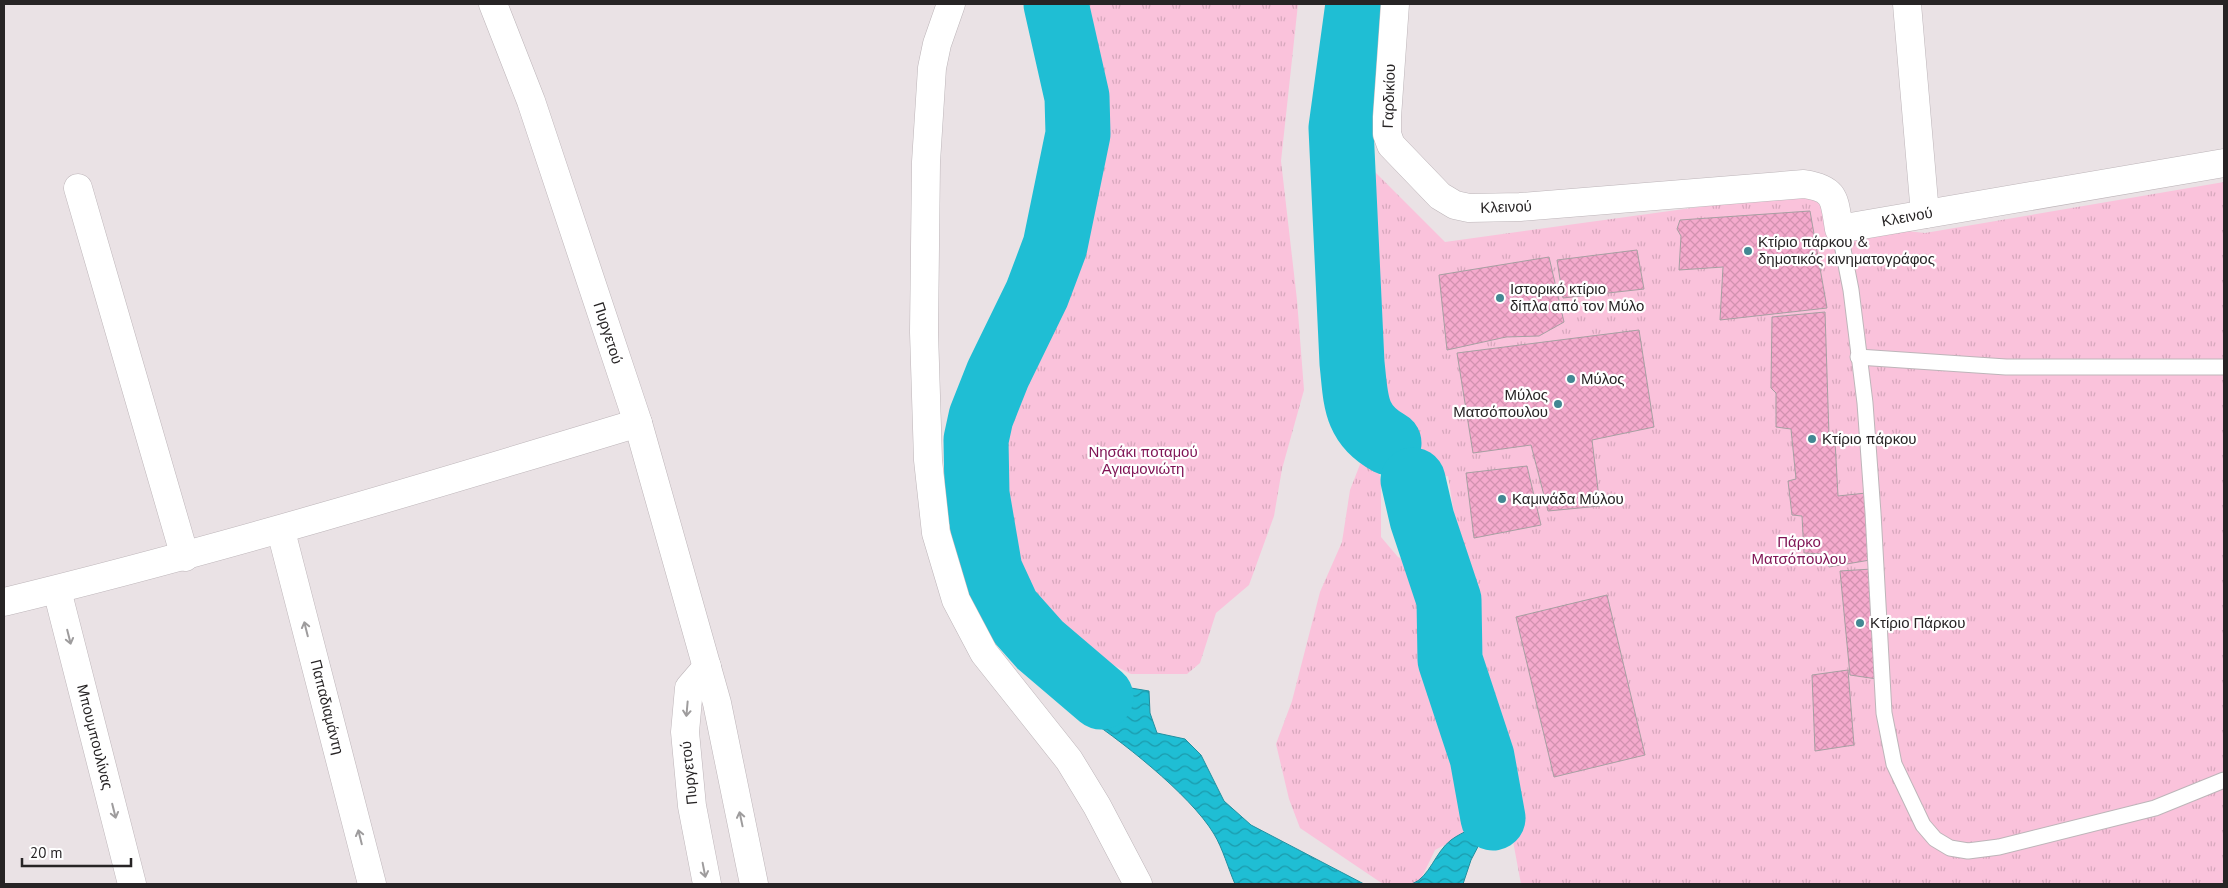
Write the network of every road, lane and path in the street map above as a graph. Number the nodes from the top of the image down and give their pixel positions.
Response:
1 (951, 4) edge
2 (1395, 4) edge
3 (1907, 4) edge
4 (496, 5) edge
5 (2224, 163) edge
6 (78, 188) dead end
7 (1469, 208) joint
8 (1925, 214) junction
9 (1839, 230) junction
10 (1858, 357) junction
11 (2224, 367) edge
12 (638, 423) junction
13 (281, 531) junction
14 (185, 557) junction
15 (57, 590) junction
16 (4, 602) edge
17 (707, 667) junction
18 (2224, 780) edge
19 (132, 884) edge
20 (372, 884) edge
21 (707, 884) edge
22 (754, 884) edge
23 (1138, 884) edge

1 - 23 street
2 - 7 street, Γαρδικίου
3 - 8 street
4 - 12 street, Πυργετού
5 - 8 street, Κλεινού
6 - 14 street
7 - 9 street, Κλεινού
8 - 9 street, Κλεινού
9 - 10 lane
10 - 11 lane
10 - 18 lane
12 - 13 street
12 - 17 street, Πυργετού
13 - 14 street
20 -> 13 street, Παπαδιαμάντη
14 - 15 street
15 - 16 street
15 -> 19 street, Μπουμπουλίνας
17 -> 21 street, Πυργετού
22 -> 17 street, Πυργετού

